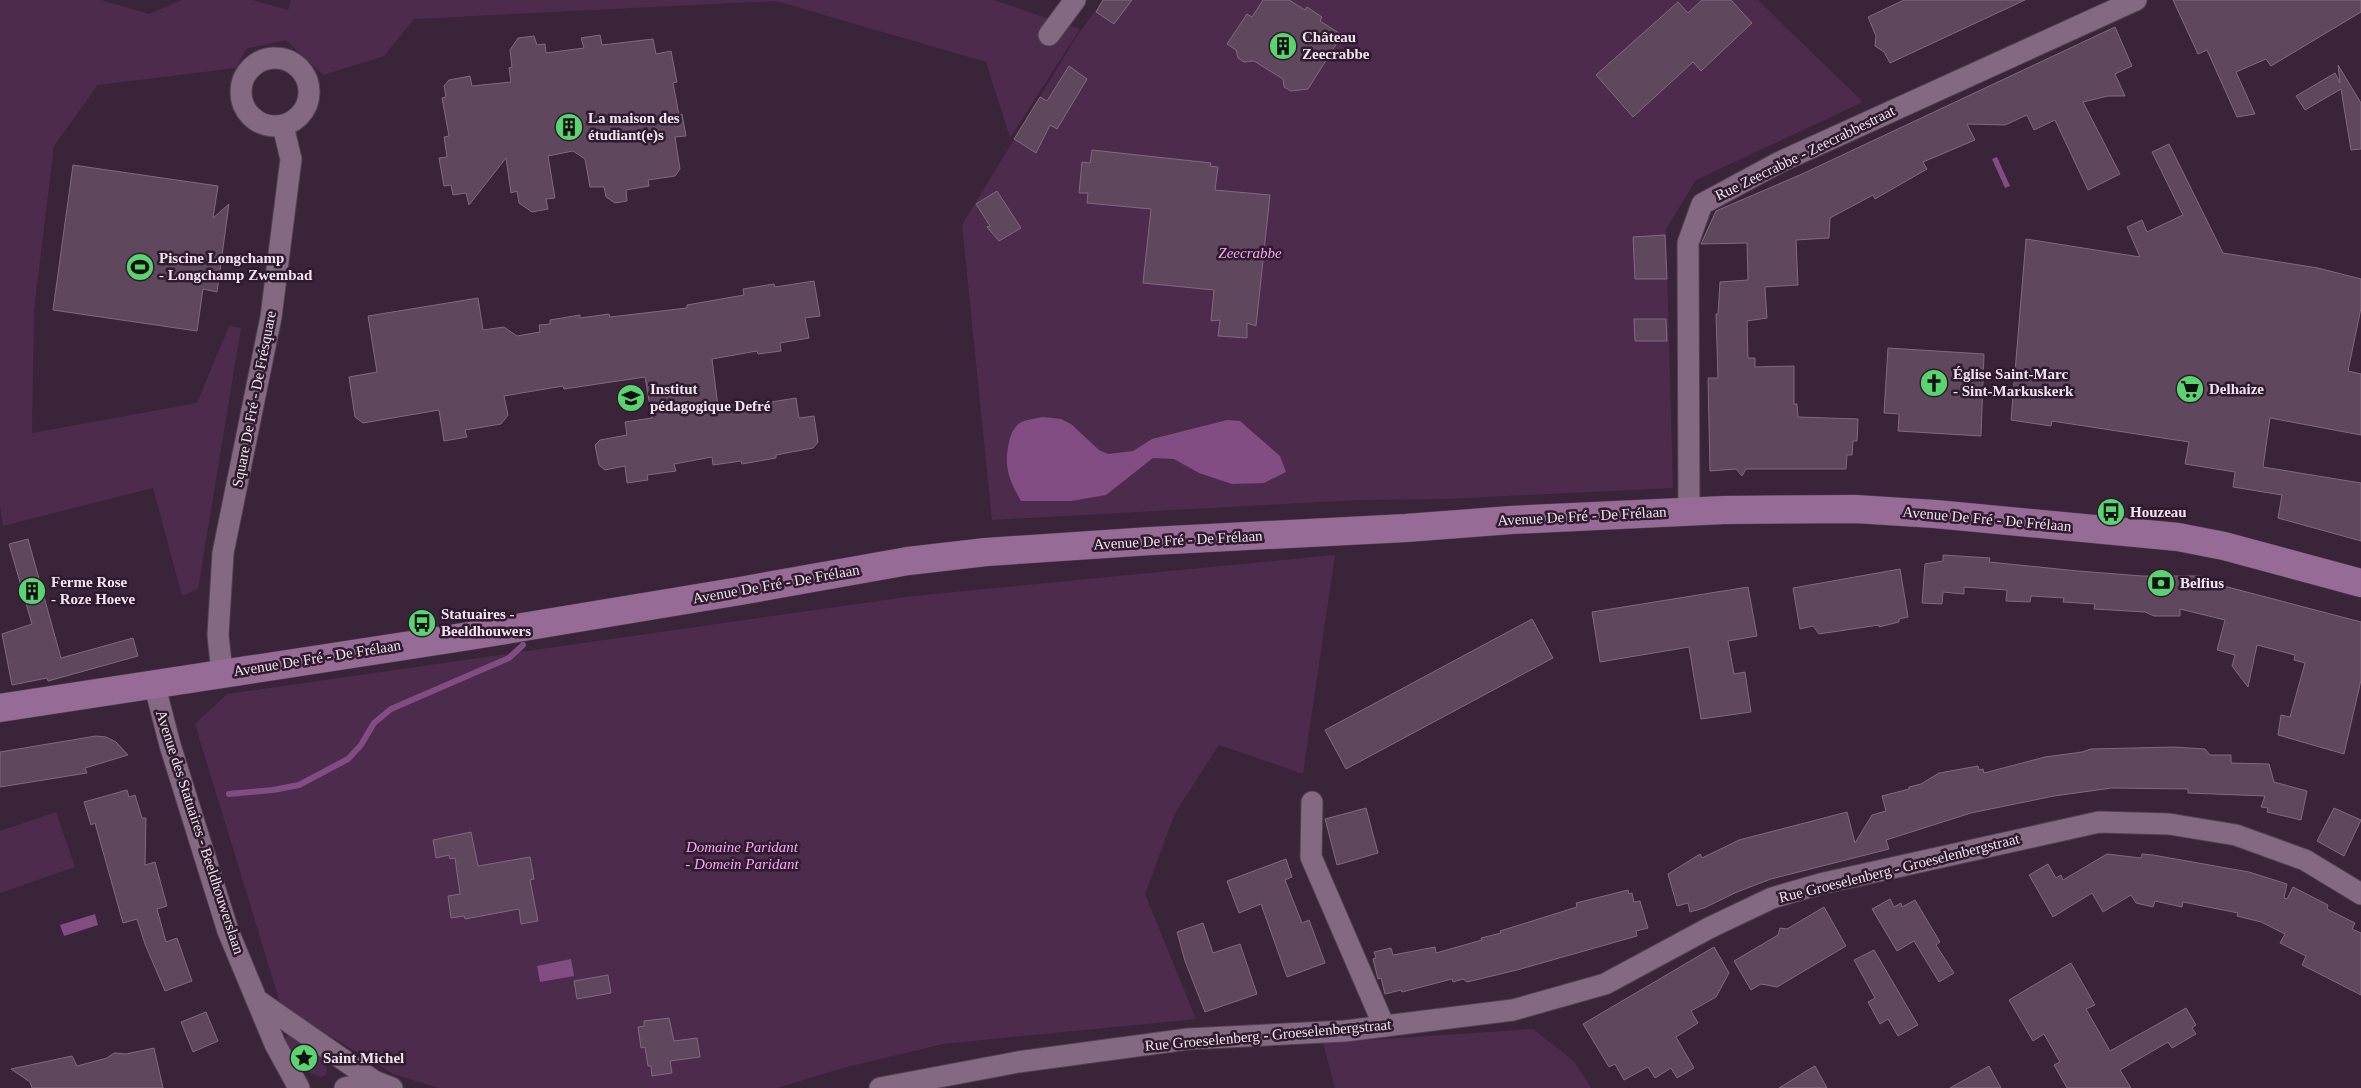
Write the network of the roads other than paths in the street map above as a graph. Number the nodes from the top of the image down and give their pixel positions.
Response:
1 (1075, 0) edge
2 (2136, 0) edge
3 (1049, 35) dead end
4 (283, 126) dead end
5 (1689, 510) junction
6 (2361, 583) edge
7 (222, 673) junction
8 (154, 683) junction
9 (0, 708) edge
10 (1312, 802) dead end
11 (2361, 894) edge
12 (257, 1000) junction
13 (1384, 1026) junction
14 (383, 1085) edge
15 (299, 1088) edge
16 (345, 1088) edge
17 (880, 1088) edge

1 - 3 street
2 - 5 street, Rue Zeecrabbe - Zeecrabbestraat
4 - 7 street, Square De Fré - De Frésquare
5 - 6 main road, Avenue De Fré - De Frélaan
5 - 7 main road, Avenue De Fré - De Frélaan
7 - 8 main road, Avenue De Fré - De Frélaan
8 - 9 main road, Avenue De Fré - De Frélaan
8 - 12 street, Avenue des Statuaires - Beeldhouwerslaan
10 - 13 street
11 - 13 street, Rue Groeselenberg - Groeselenbergstraat
12 - 14 street
12 - 15 street, Avenue des Statuaires - Beeldhouwerslaan
13 - 17 street, Rue Groeselenberg - Groeselenbergstraat
14 - 16 street

